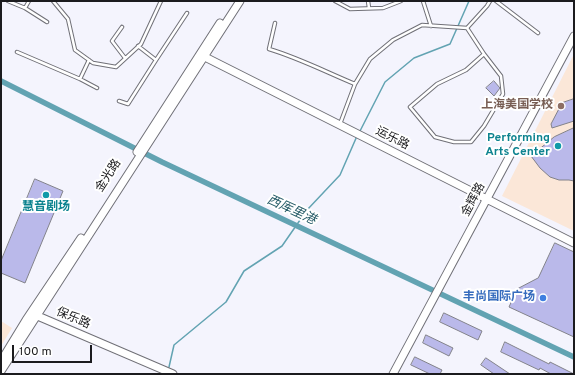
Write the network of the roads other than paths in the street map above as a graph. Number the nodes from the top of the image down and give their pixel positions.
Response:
1 (8, 1) edge
2 (29, 1) edge
3 (54, 1) edge
4 (161, 1) edge
5 (234, 1) edge
6 (240, 1) edge
7 (335, 1) edge
8 (368, 1) edge
9 (401, 1) edge
10 (423, 1) edge
11 (490, 1) edge
12 (496, 1) edge
13 (25, 8) junction
14 (369, 8) junction
15 (187, 13) dead end
16 (47, 22) dead end
17 (275, 23) dead end
18 (431, 26) junction
19 (122, 27) dead end
20 (467, 28) junction
21 (538, 33) dead end
22 (574, 36) edge
23 (138, 46) junction
24 (17, 52) dead end
25 (484, 54) junction
26 (203, 55) junction
27 (125, 58) junction
28 (89, 60) junction
29 (156, 60) junction
30 (80, 79) junction
31 (355, 84) junction
32 (97, 88) dead end
33 (120, 101) dead end
34 (340, 125) junction
35 (147, 141) junction
36 (486, 200) junction
37 (574, 243) edge
38 (34, 314) junction
39 (1, 361) edge
40 (1, 371) edge
41 (172, 374) edge
42 (394, 374) edge

1 - 13 lane
2 - 13 lane
3 - 28 lane
4 - 23 lane
5 - 26 street, 金光路
6 - 26 street, 金光路
7 - 14 lane
8 - 14 lane
9 - 14 lane
10 - 18 lane
11 - 20 lane
12 - 21 lane
13 - 16 lane
15 - 29 lane
17 - 31 lane
18 - 20 lane
18 - 31 lane
19 - 27 lane
20 - 25 lane
22 - 36 street, 金辉路
23 - 27 lane
23 - 29 lane
24 - 30 lane
25 - 25 lane
26 - 34 street, 运乐路
26 - 35 street, 金光路
27 - 28 lane
28 - 30 lane
29 - 33 lane
30 - 32 lane
31 - 34 lane
34 - 36 street, 运乐路
35 - 38 street, 金光路
35 - 38 street, 金光路
36 - 37 street, 运乐路
36 - 42 street, 金辉路
38 - 39 street, 金光路
38 - 40 street
38 - 41 street, 保乐路

